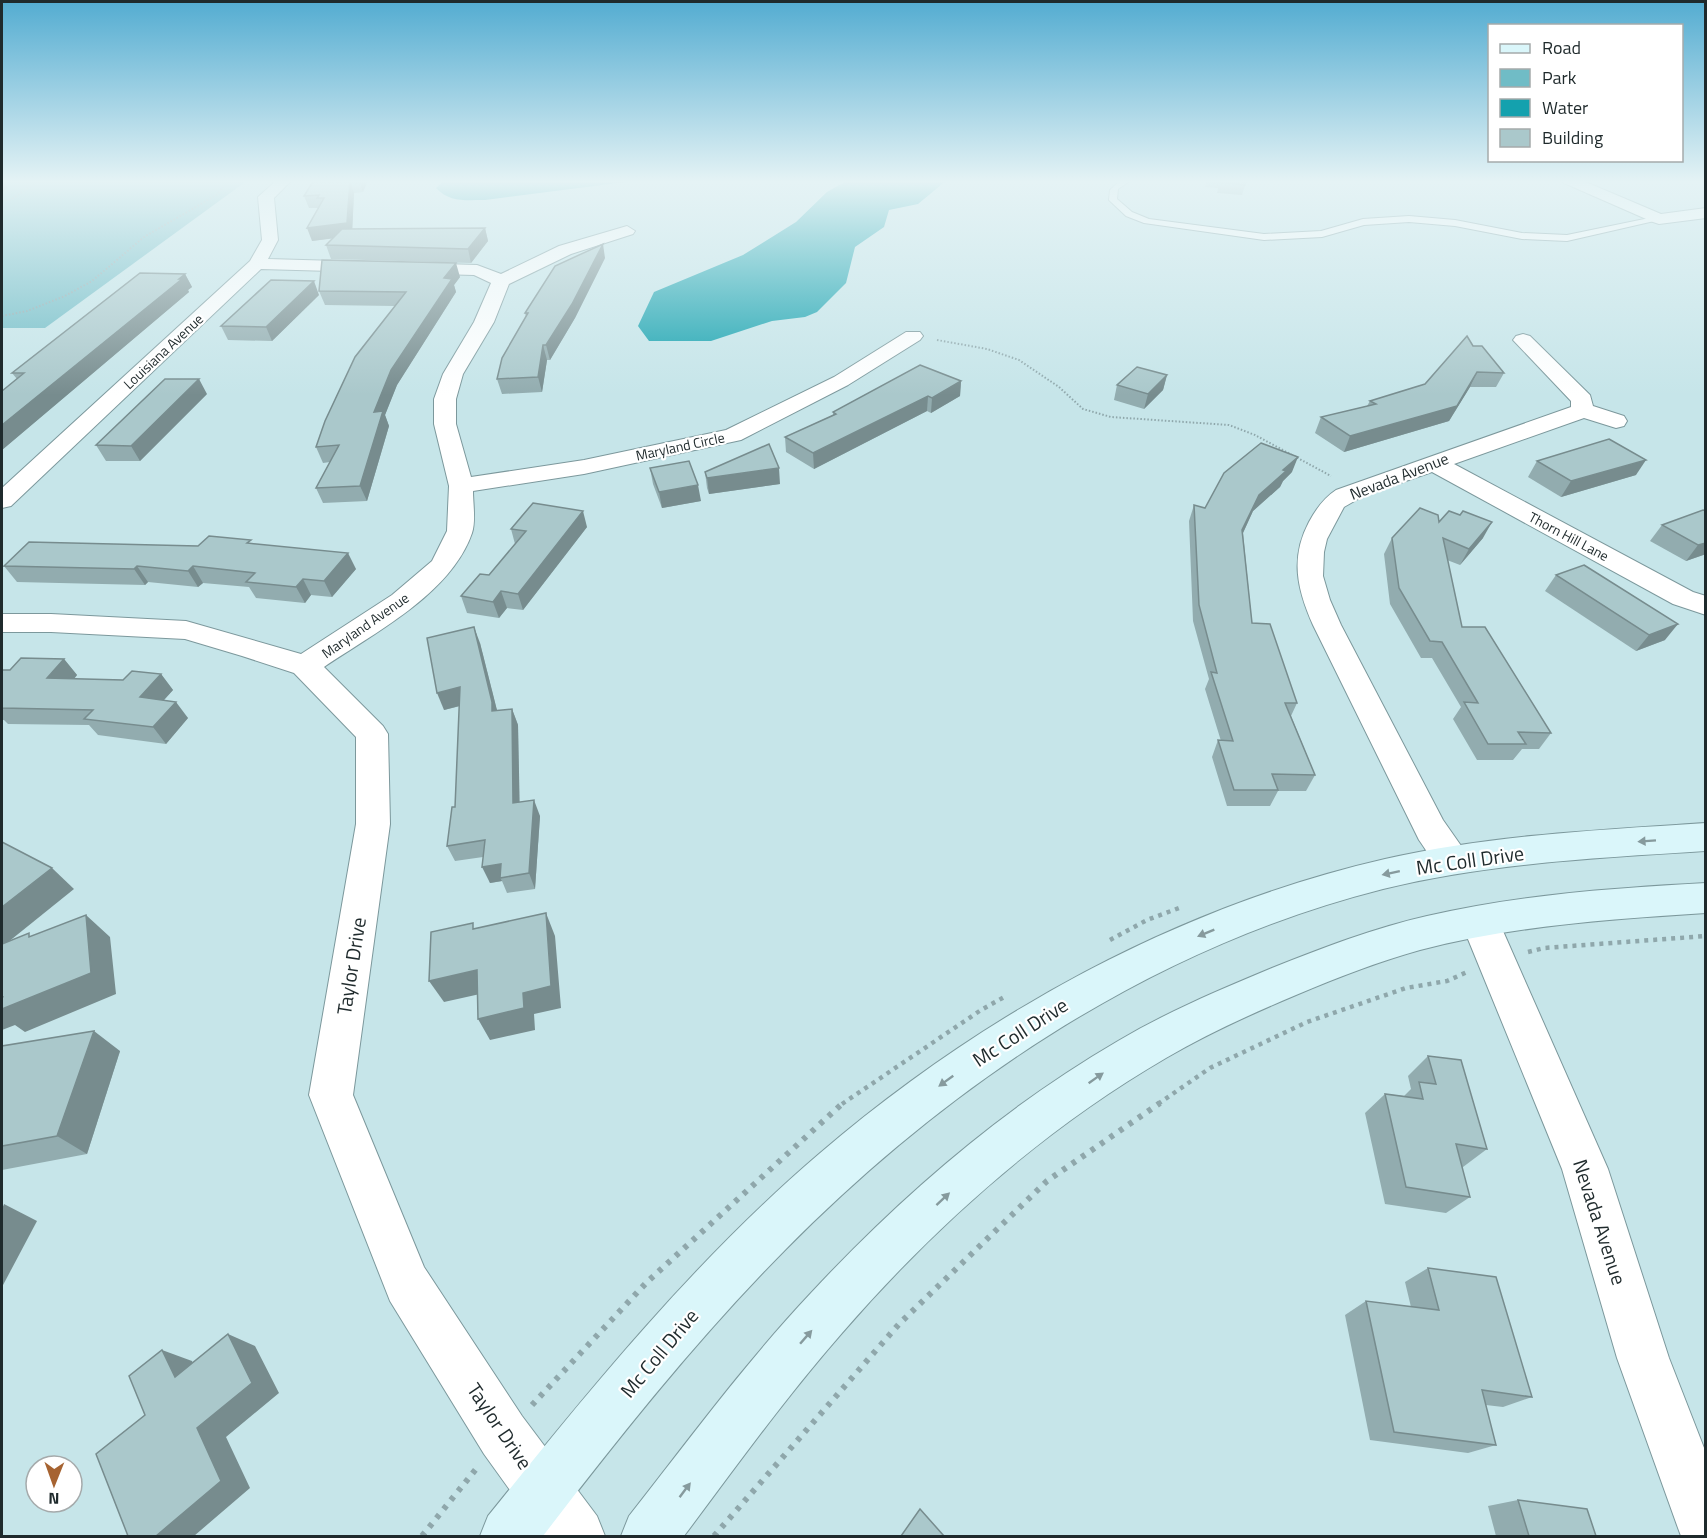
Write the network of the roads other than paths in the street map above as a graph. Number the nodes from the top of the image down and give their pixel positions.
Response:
1 (264, 252) edge
2 (561, 252) edge
3 (257, 264) junction
4 (501, 281) junction
5 (913, 336) road end
6 (1523, 340) dead end
7 (1582, 410) junction
8 (1616, 421) dead end
9 (1434, 463) junction
10 (461, 486) junction
11 (2, 501) edge
12 (1706, 606) edge
13 (2, 623) edge
14 (305, 666) junction
15 (1706, 837) edge
16 (1453, 860) junction
17 (1706, 898) edge
18 (1488, 940) junction
19 (545, 1489) junction
20 (1706, 1528) edge
21 (508, 1536) edge
22 (577, 1536) edge
23 (649, 1536) edge

1 - 3 street, Louisiana Avenue
2 - 4 street
3 - 4 street
3 - 11 street, Louisiana Avenue
4 - 10 street, Maryland Avenue
5 - 10 street, Maryland Circle
6 - 7 street
7 - 8 street
7 - 9 street, Nevada Avenue
9 - 12 street, Thorn Hill Lane
9 - 16 street, Nevada Avenue
10 - 14 street, Maryland Avenue
13 - 14 street, Taylor Drive
14 - 19 street, Taylor Drive
15 -> 16 main road, Mc Coll Drive
16 -> 19 main road, Mc Coll Drive
17 - 18 main road
18 - 20 street, Nevada Avenue
23 -> 18 main road
19 - 21 main road, Mc Coll Drive
19 - 22 street, Taylor Drive

